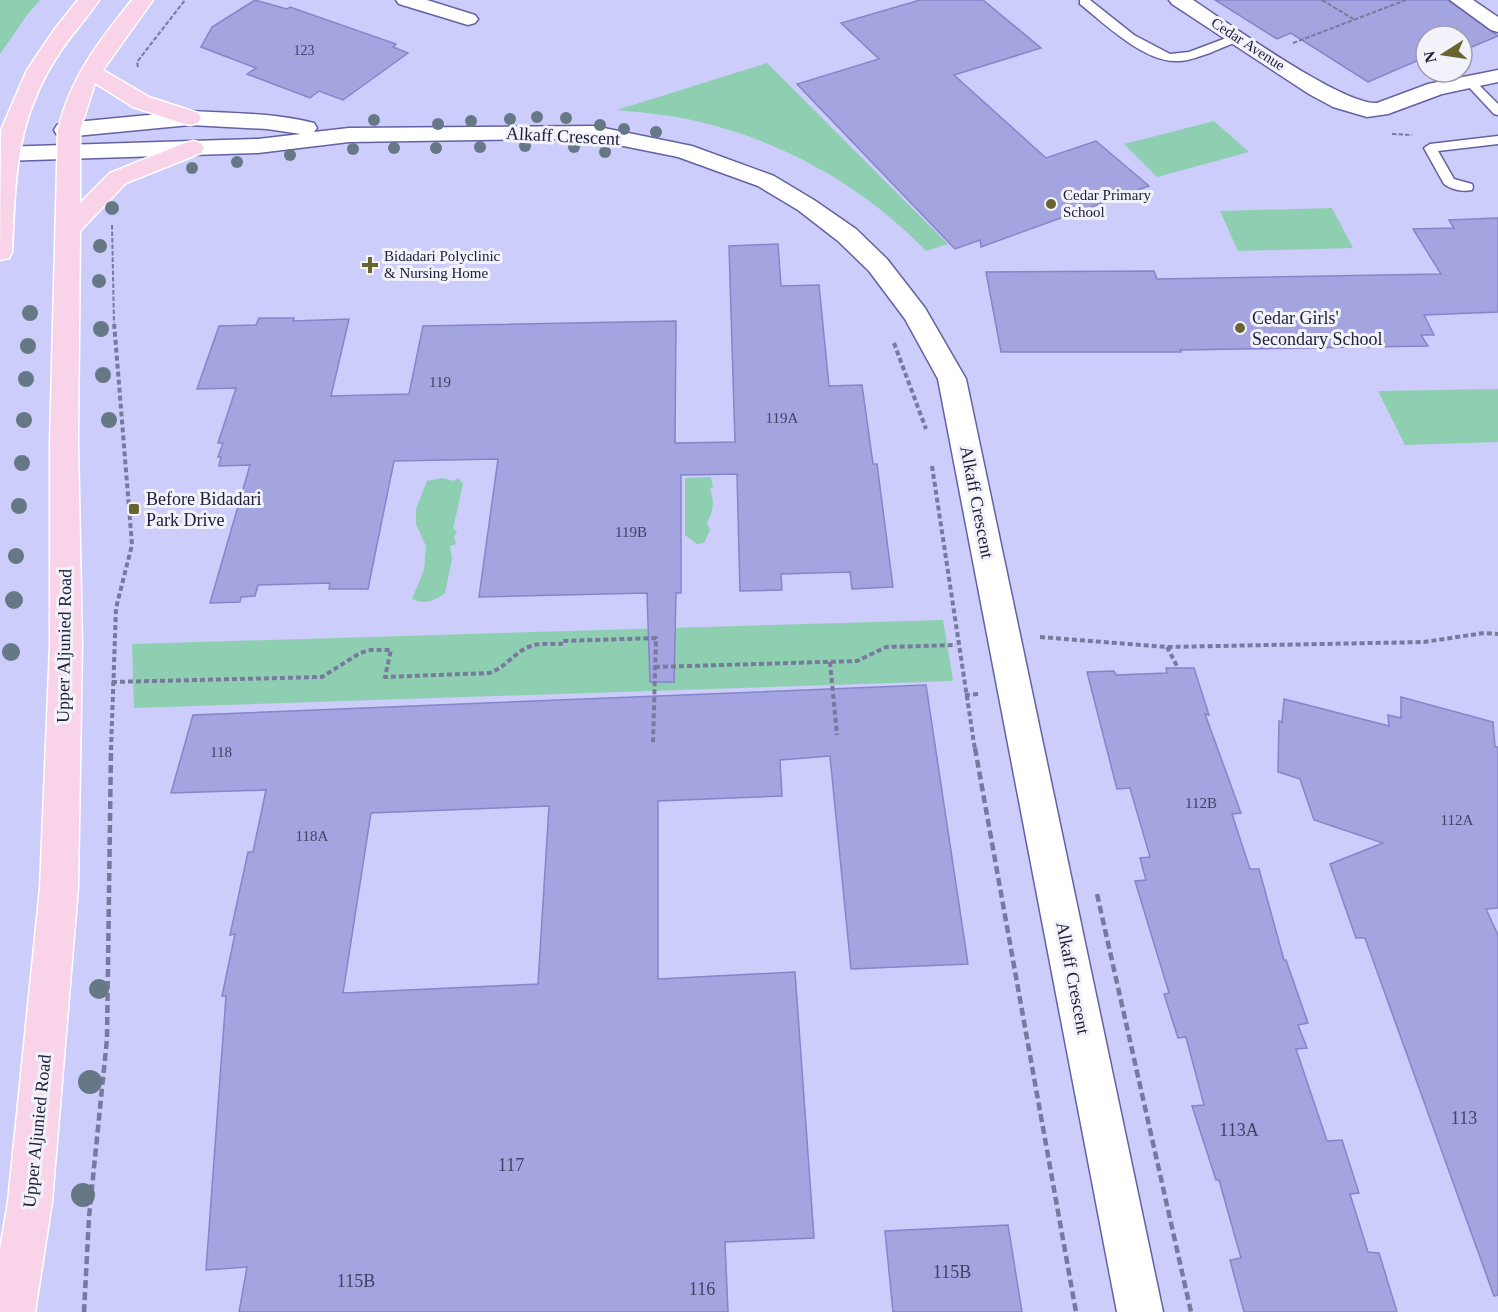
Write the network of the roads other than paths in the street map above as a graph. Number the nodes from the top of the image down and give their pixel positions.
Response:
1 (89, 0) edge
2 (143, 0) edge
3 (406, 0) edge
4 (1085, 0) edge
5 (1179, 0) edge
6 (1460, 0) edge
7 (468, 19) dead end
8 (1498, 26) edge
9 (1237, 37) junction
10 (46, 57) junction
11 (90, 72) junction
12 (1498, 76) edge
13 (1474, 80) edge
14 (1457, 84) edge
15 (1472, 84) edge
16 (8, 85) dead end
17 (1498, 111) edge
18 (190, 118) junction
19 (349, 135) junction
20 (1498, 140) edge
21 (69, 141) junction
22 (4, 143) edge
23 (193, 148) junction
24 (1467, 187) dead end
25 (66, 231) junction
26 (0, 252) edge
27 (12, 1312) edge
28 (1140, 1312) edge

1 - 10 main road
2 - 11 main road, Upper Aljunied Road
3 - 7 street
4 - 9 lane
5 - 9 street, Cedar Avenue
6 - 8 street
9 - 14 street, Cedar Avenue
10 - 16 main road
10 - 22 main road
11 - 18 main road
11 - 21 main road, Upper Aljunied Road
12 - 13 street, Cedar Avenue
15 - 17 lane
18 - 19 street, Alkaff Crescent
18 - 21 street, Alkaff Crescent
19 - 23 street, Alkaff Crescent
19 - 28 street, Alkaff Crescent
20 - 24 lane
21 - 22 street
21 - 22 street
21 - 23 street, Alkaff Crescent
21 - 25 main road, Upper Aljunied Road
22 - 26 main road
23 - 25 main road
25 - 27 main road, Upper Aljunied Road

